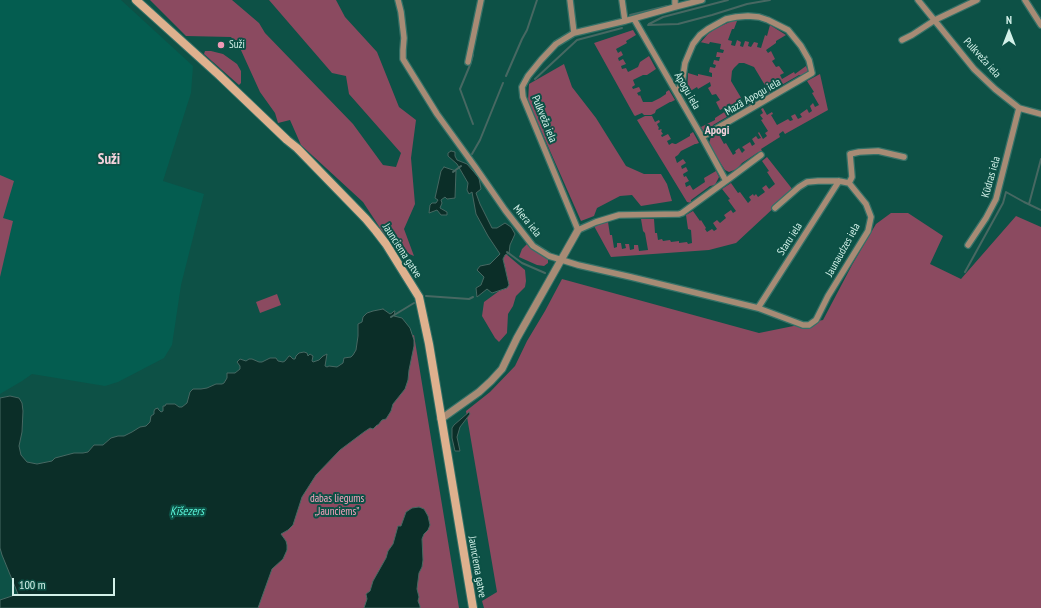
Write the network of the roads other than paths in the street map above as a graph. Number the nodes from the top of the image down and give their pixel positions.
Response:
1 (136, 0) edge
2 (398, 0) edge
3 (481, 0) edge
4 (570, 0) edge
5 (622, 0) edge
6 (675, 0) edge
7 (702, 0) edge
8 (918, 0) edge
9 (977, 0) edge
10 (1025, 0) edge
11 (675, 6) junction
12 (634, 19) junction
13 (935, 20) junction
14 (625, 21) junction
15 (1041, 25) edge
16 (574, 33) junction
17 (902, 40) dead end
18 (468, 62) dead end
19 (677, 92) junction
20 (1019, 108) junction
21 (1041, 114) edge
22 (702, 137) junction
23 (761, 155) dead end
24 (904, 157) dead end
25 (726, 181) junction
26 (839, 181) junction
27 (849, 183) junction
28 (775, 208) dead end
29 (578, 230) junction
30 (968, 245) dead end
31 (561, 260) junction
32 (758, 308) junction
33 (809, 325) joint
34 (441, 419) junction
35 (473, 608) edge

1 - 34 main road, Jaunciema gatve
2 - 31 street, Miera iela
3 - 18 street
4 - 16 street
5 - 14 street
6 - 11 street
7 - 11 street, Pulkveža iela
8 - 13 street, Pulkveža iela
9 - 13 street
10 - 15 street
11 - 12 street, Pulkveža iela
12 - 14 street, Pulkveža iela
12 - 19 street, Apogu iela
13 - 17 street
13 - 20 street, Pulkveža iela
14 - 16 street, Pulkveža iela
16 - 29 street, Pulkveža iela
19 - 22 street, Apogu iela
19 - 22 street, Mazā Apogu iela
20 - 21 street, Pulkveža iela
20 - 30 street, Kūdras iela
22 - 25 street, Apogu iela
23 - 25 street
24 - 27 street
25 - 29 street
26 - 27 street
26 - 28 street
26 - 32 street, Staru iela
27 - 33 street, Jaunaudzes iela
29 - 31 street
31 - 32 street, Miera iela
31 - 34 street
32 - 33 street, Miera iela
34 - 35 main road, Jaunciema gatve

